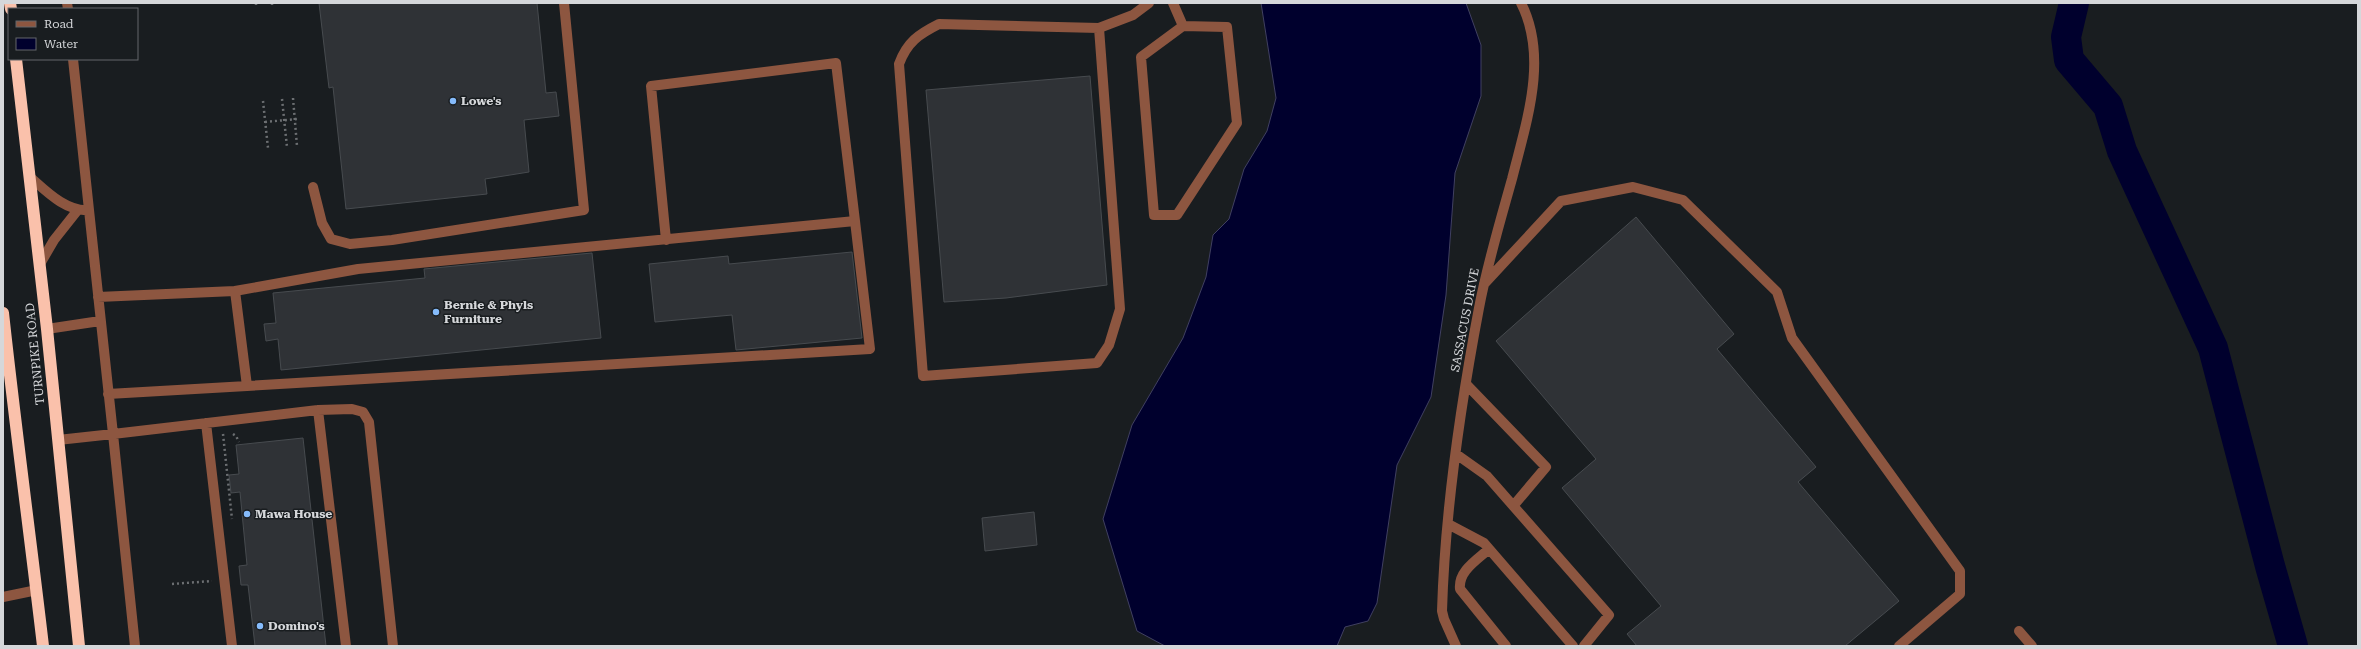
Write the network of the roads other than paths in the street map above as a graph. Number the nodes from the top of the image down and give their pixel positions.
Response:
1 (564, 3) edge
2 (1149, 3) edge
3 (1173, 3) edge
4 (1521, 3) edge
5 (1183, 26) junction
6 (1099, 28) junction
7 (16, 60) edge
8 (73, 60) edge
9 (30, 177) junction
10 (313, 187) dead end
11 (89, 210) junction
12 (77, 211) junction
13 (855, 221) junction
14 (666, 240) junction
15 (40, 264) junction
16 (1484, 284) junction
17 (235, 291) junction
18 (98, 297) junction
19 (3, 313) edge
20 (100, 321) junction
21 (47, 329) junction
22 (1466, 384) junction
23 (247, 386) junction
24 (108, 394) junction
25 (318, 410) junction
26 (206, 423) junction
27 (112, 434) junction
28 (58, 440) junction
29 (1456, 454) junction
30 (1514, 505) junction
31 (1448, 524) junction
32 (1489, 549) junction
33 (37, 590) junction
34 (3, 597) edge
35 (2019, 631) dead end
36 (43, 646) edge
37 (79, 646) edge
38 (135, 646) edge
39 (232, 646) edge
40 (346, 646) edge
41 (393, 646) edge
42 (1456, 646) edge
43 (1506, 646) edge
44 (1573, 646) edge
45 (1584, 646) edge
46 (1899, 646) edge
47 (2032, 646) edge

1 - 10 street
2 - 6 street
3 - 5 street
4 - 16 street, SASSACUS DRIVE
5 - 5 street
6 - 6 street
7 - 9 highway, TURNPIKE ROAD
8 - 11 street
9 - 12 street
9 - 15 highway, TURNPIKE ROAD
11 - 12 street
11 - 18 street
12 - 15 street
13 - 14 street
13 - 14 street
13 - 23 street
14 - 17 street
15 - 21 highway, TURNPIKE ROAD
16 - 22 street, SASSACUS DRIVE
16 - 46 street
17 - 18 street
17 - 23 street
18 - 20 street
19 - 33 highway
20 - 21 street
20 - 24 street
21 - 28 highway, TURNPIKE ROAD
22 - 29 street, SASSACUS DRIVE
22 - 30 street
23 - 24 street
24 - 27 street
25 - 26 street
25 - 40 street
25 - 41 street
26 - 27 street
26 - 39 street
27 - 28 street
27 - 38 street
28 - 37 highway, TURNPIKE ROAD
29 - 30 street
29 - 31 street, SASSACUS DRIVE
30 - 45 street
31 - 32 street
31 - 42 street, SASSACUS DRIVE
32 - 43 street
32 - 44 street
33 - 34 street
33 - 36 highway
35 - 47 street

